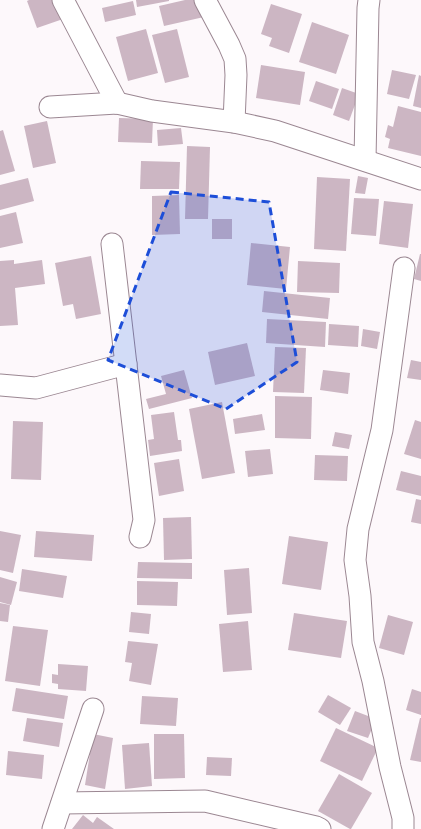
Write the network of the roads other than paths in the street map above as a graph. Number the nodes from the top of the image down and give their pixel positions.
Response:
1 (63, 0) edge
2 (204, 0) edge
3 (369, 0) edge
4 (117, 103) junction
5 (50, 107) dead end
6 (234, 122) junction
7 (365, 160) junction
8 (421, 179) edge
9 (112, 244) dead end
10 (404, 268) dead end
11 (126, 364) junction
12 (0, 385) edge
13 (140, 537) dead end
14 (93, 709) dead end
15 (62, 803) junction
16 (53, 829) edge
17 (320, 829) edge
18 (403, 829) edge

1 - 4 street
2 - 6 street
3 - 7 street
4 - 5 street
4 - 6 street
6 - 7 street
7 - 8 street
9 - 11 street
10 - 18 street
11 - 12 street
11 - 13 street
14 - 15 street
15 - 16 street
15 - 17 street

